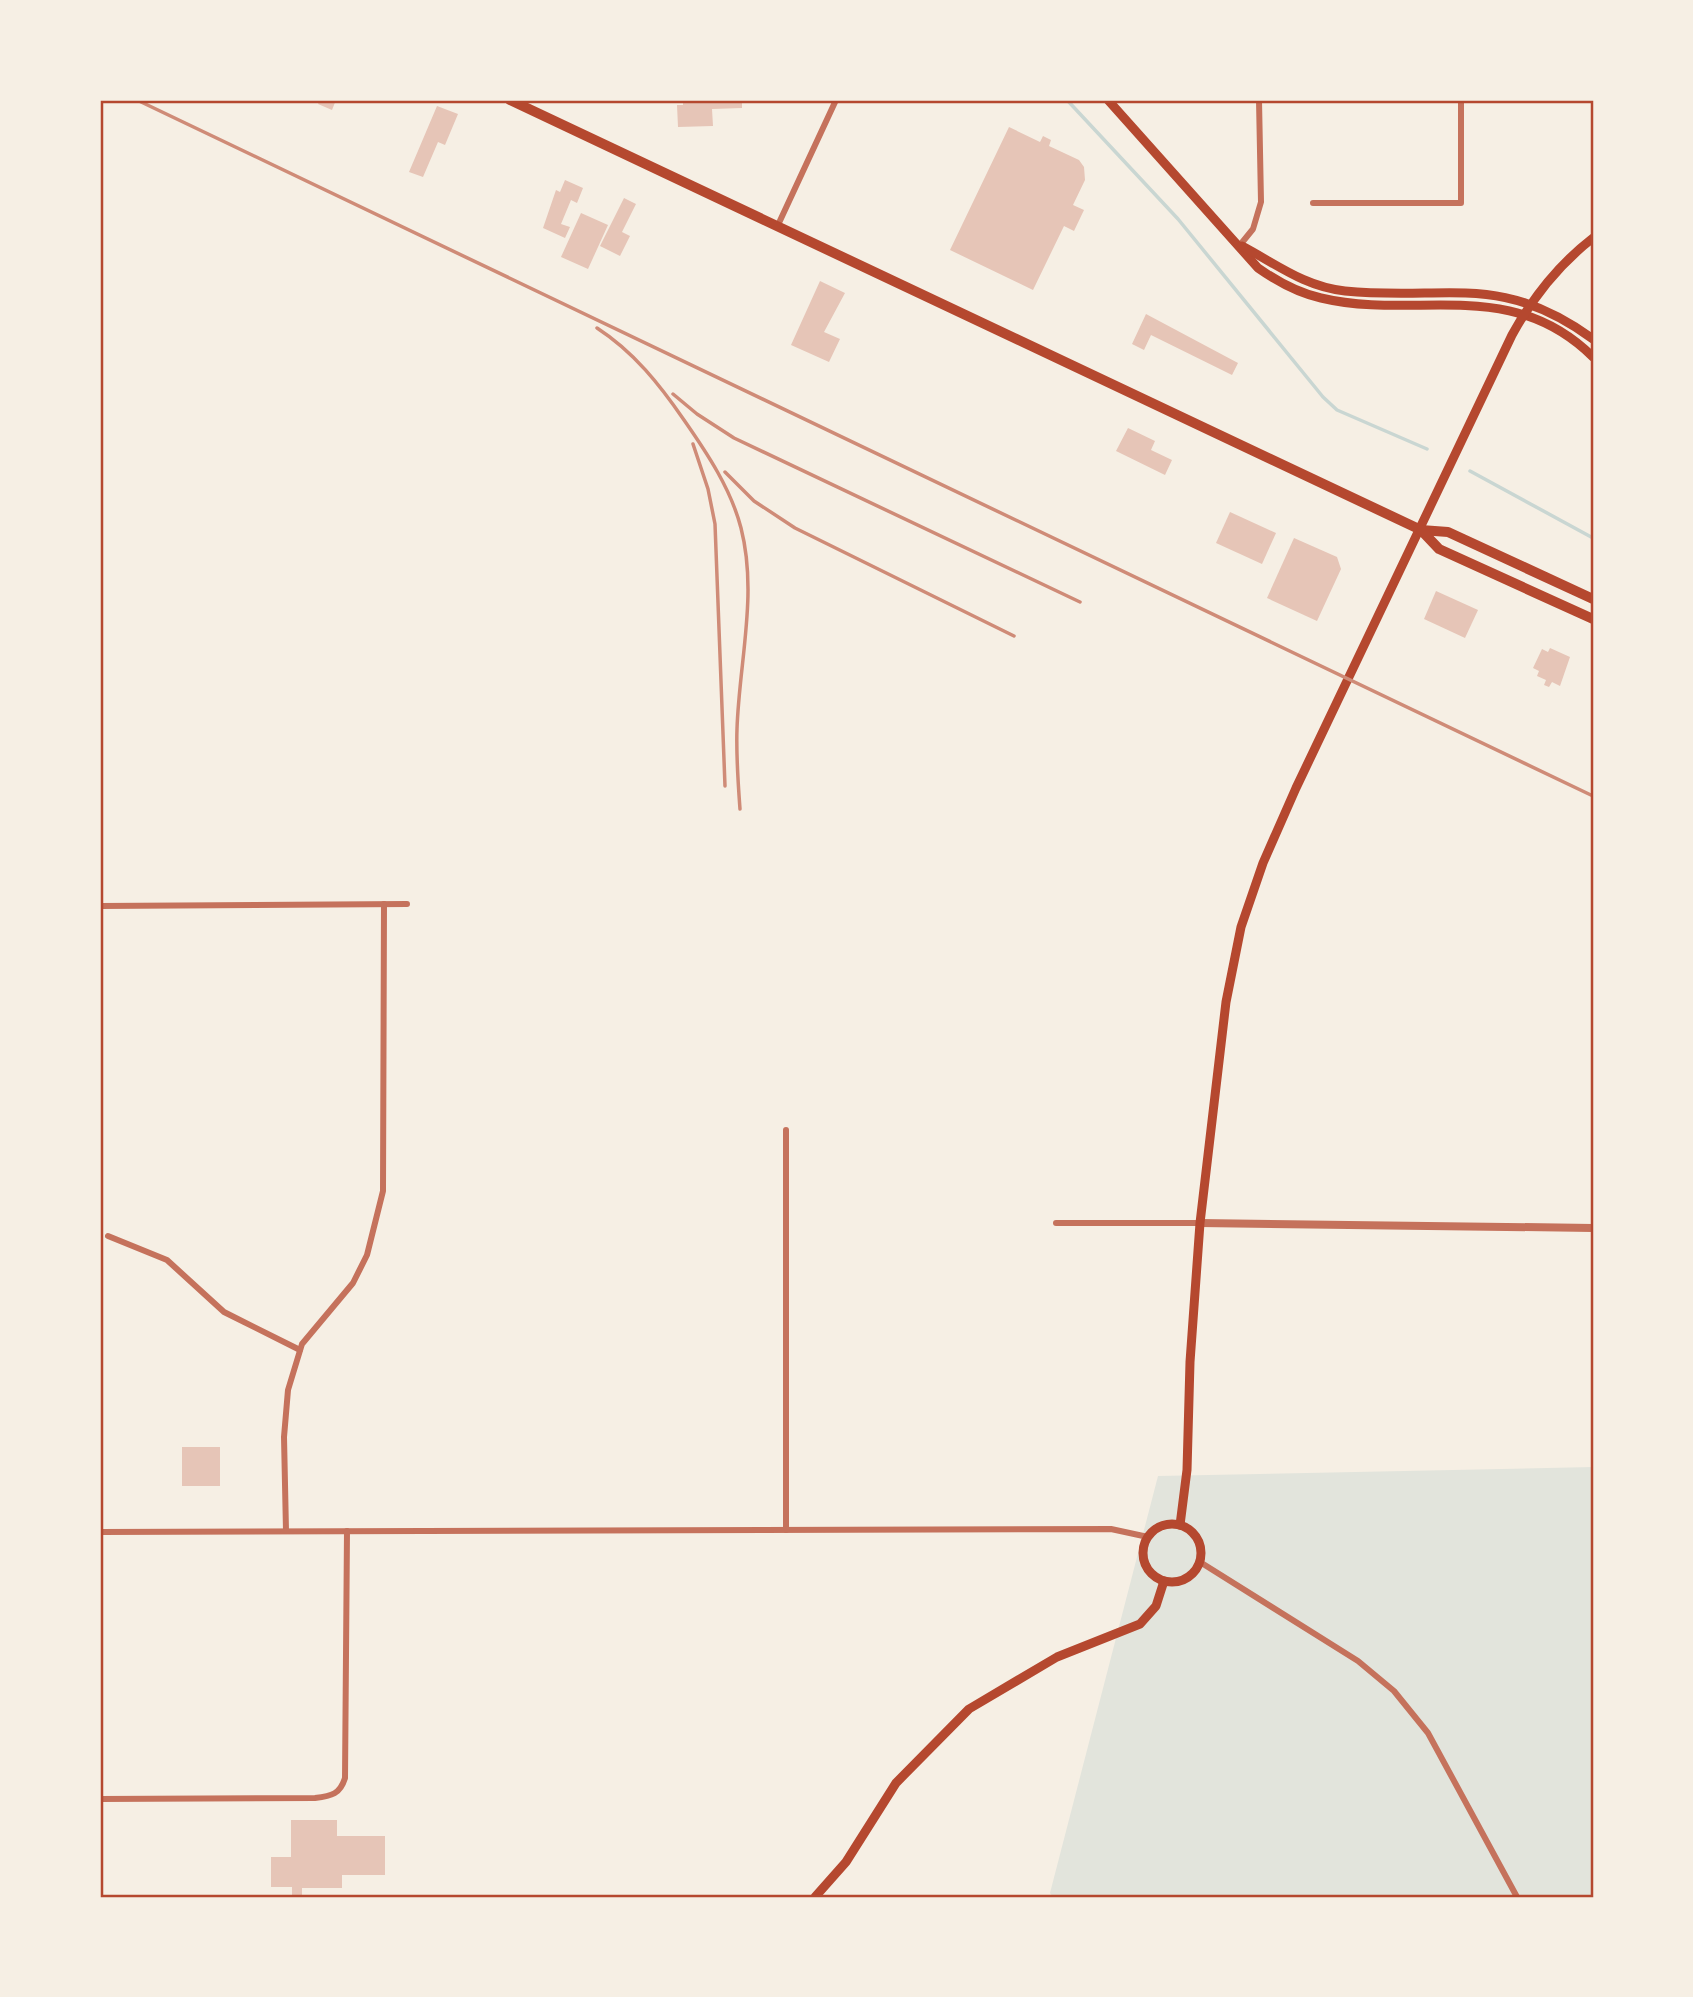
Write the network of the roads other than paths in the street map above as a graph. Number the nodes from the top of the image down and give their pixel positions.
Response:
1 (509, 100) edge
2 (836, 100) edge
3 (1108, 100) edge
4 (1259, 100) edge
5 (1461, 100) edge
6 (1313, 203) dead end
7 (778, 225) junction
8 (1593, 238) edge
9 (1240, 245) junction
10 (1530, 303) junction
11 (1523, 315) junction
12 (1593, 339) edge
13 (1593, 357) edge
14 (1421, 530) junction
15 (1593, 598) edge
16 (1593, 619) edge
17 (384, 904) junction
18 (407, 904) dead end
19 (100, 906) edge
20 (786, 1130) dead end
21 (1056, 1223) dead end
22 (1200, 1223) junction
23 (1593, 1228) edge
24 (108, 1236) dead end
25 (300, 1350) junction
26 (1180, 1525) junction
27 (786, 1530) junction
28 (286, 1531) junction
29 (347, 1531) junction
30 (100, 1532) edge
31 (1148, 1537) junction
32 (1200, 1562) junction
33 (1164, 1581) junction
34 (100, 1798) edge
35 (815, 1897) edge
36 (1517, 1897) edge

1 - 7 highway
2 - 7 street
3 - 9 main road
4 - 9 street
5 - 6 street
7 - 14 highway
8 - 10 main road
9 - 10 main road
9 - 11 main road
10 - 11 main road
10 - 12 main road
11 - 13 main road
11 - 14 main road
14 - 15 highway
14 - 16 highway
14 - 22 main road
17 - 18 street
17 - 19 street
17 - 25 street
20 - 27 street
21 - 22 street
22 - 23 street
22 - 26 main road
24 - 25 street
25 - 28 street
26 - 31 main road
26 - 32 main road
27 - 29 street
27 - 31 street
28 - 29 street
28 - 30 street
29 - 34 street
31 - 33 main road
32 - 33 main road
32 - 36 street
33 - 35 main road

